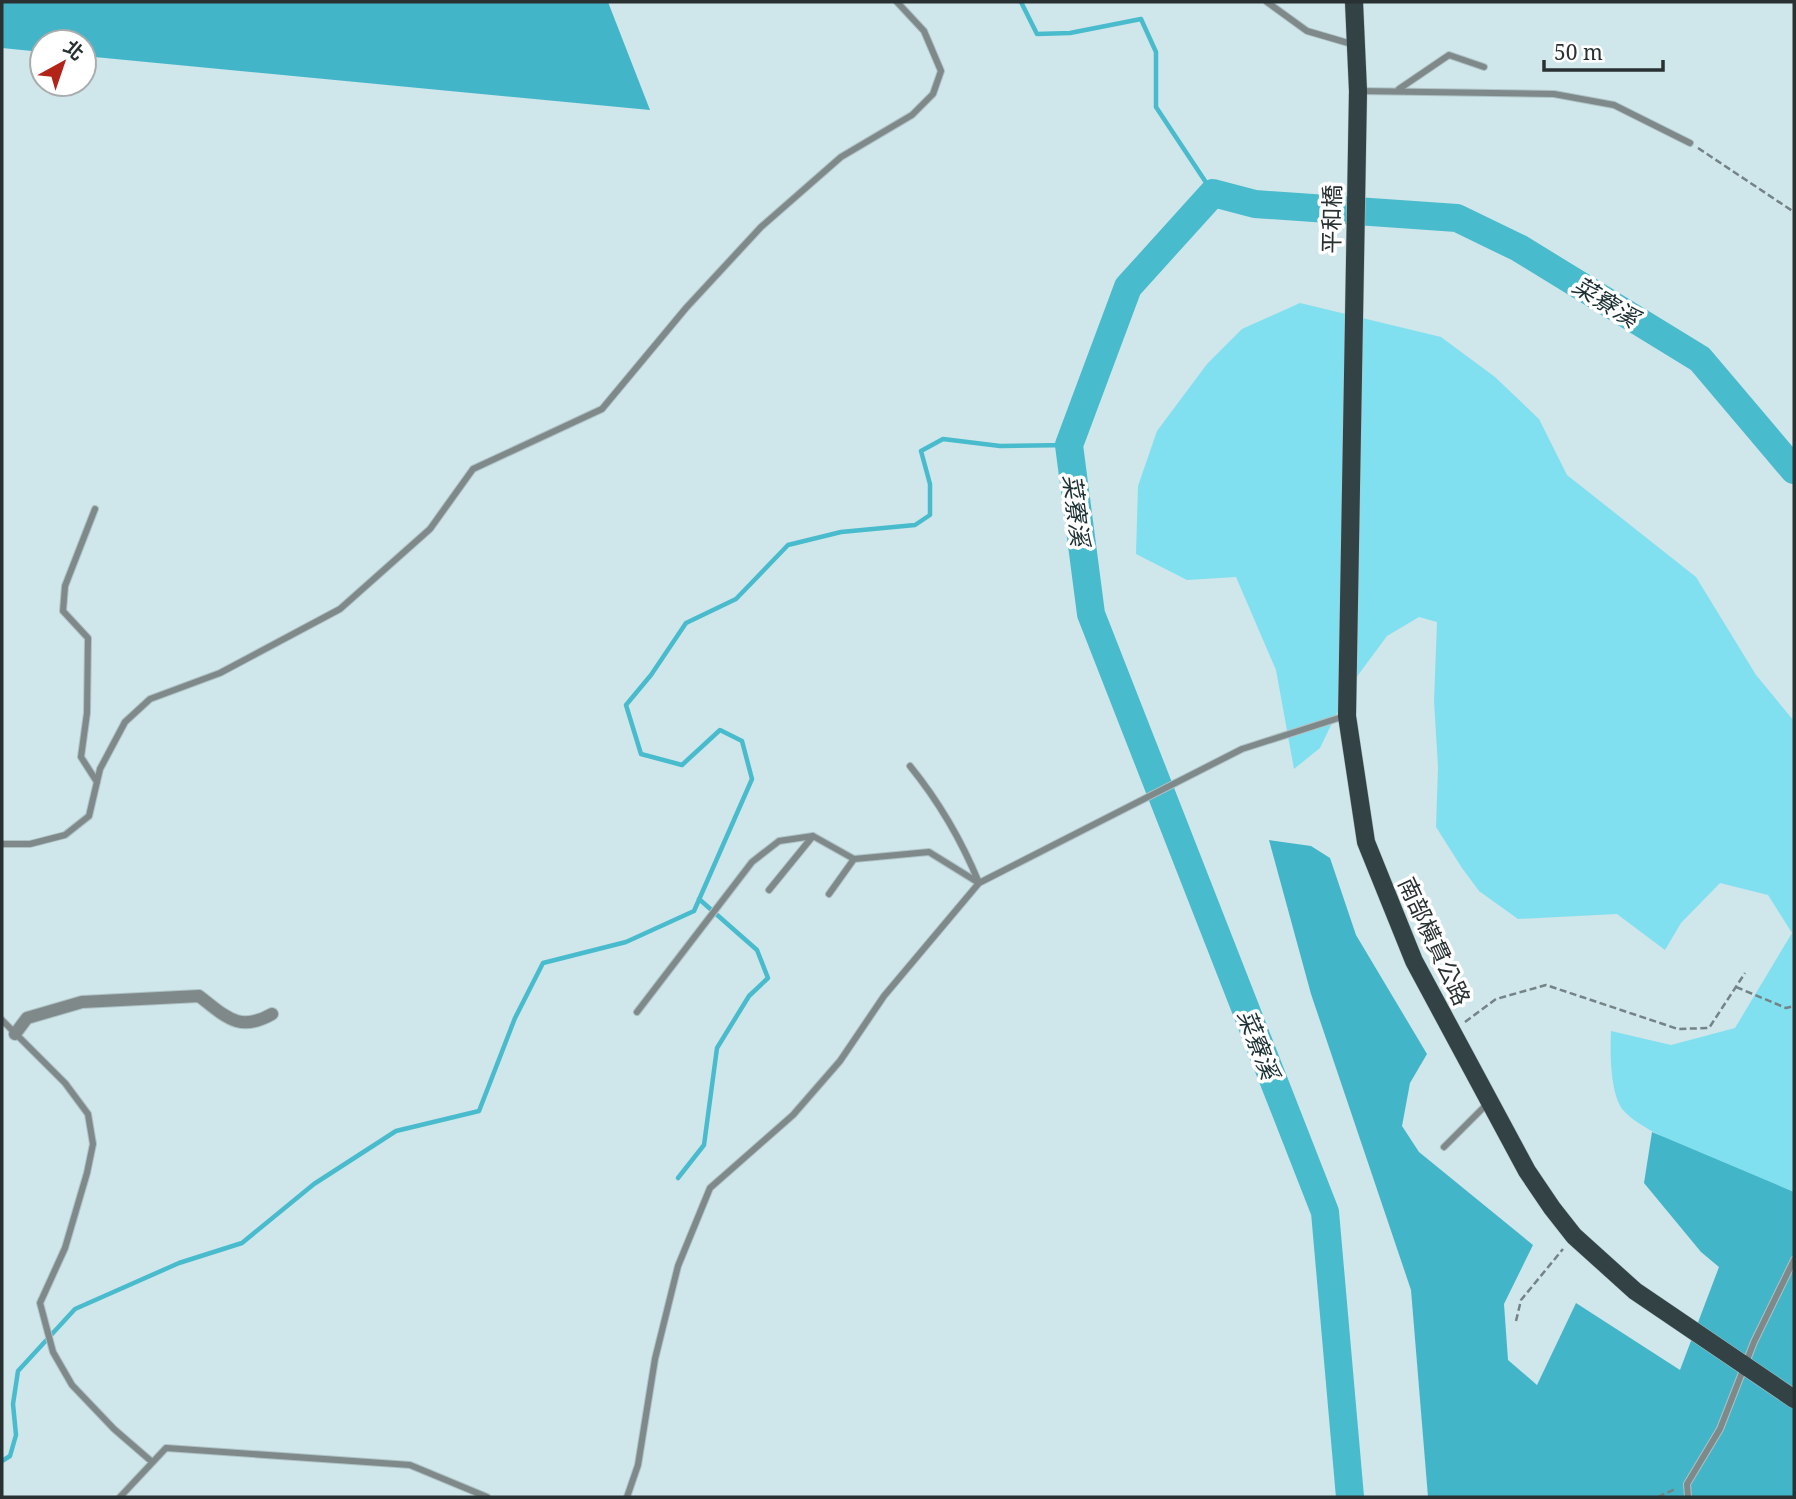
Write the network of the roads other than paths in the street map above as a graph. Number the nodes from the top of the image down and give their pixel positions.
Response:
1 (897, 2) edge
2 (1267, 2) edge
3 (1354, 2) edge
4 (1358, 46) junction
5 (1484, 67) dead end
6 (1358, 84) junction
7 (1398, 90) junction
8 (1690, 143) road end
9 (1352, 361) joint
10 (95, 509) dead end
11 (1347, 716) junction
12 (910, 766) dead end
13 (97, 782) junction
14 (813, 836) junction
15 (2, 844) edge
16 (854, 859) junction
17 (979, 883) junction
18 (769, 890) dead end
19 (829, 894) dead end
20 (637, 1012) dead end
21 (272, 1014) dead end
22 (2, 1020) edge
23 (15, 1034) junction
24 (1489, 1102) junction
25 (1444, 1147) dead end
26 (1794, 1260) edge
27 (1745, 1364) junction
28 (1794, 1399) edge
29 (151, 1461) junction
30 (120, 1497) edge
31 (486, 1497) edge
32 (627, 1497) edge
33 (1688, 1497) edge

1 - 13 lane
2 - 4 lane
3 - 4 main road
4 - 6 main road
5 - 7 lane
6 - 7 lane
6 - 9 main road, 平和橋
7 - 8 lane
9 - 11 main road, 南部橫貫公路
10 - 13 lane
11 - 17 lane
11 - 24 main road, 南部橫貫公路
12 - 17 lane
13 - 15 lane
14 - 16 lane
14 - 18 lane
14 - 20 lane
16 - 17 lane
16 - 19 lane
17 - 32 lane
21 - 23 street
22 - 23 lane
23 - 29 lane
24 - 25 lane
24 - 27 main road, 南部橫貫公路
26 - 27 lane
27 - 28 main road, 南部橫貫公路
27 - 33 lane
29 - 30 lane
29 - 31 lane

